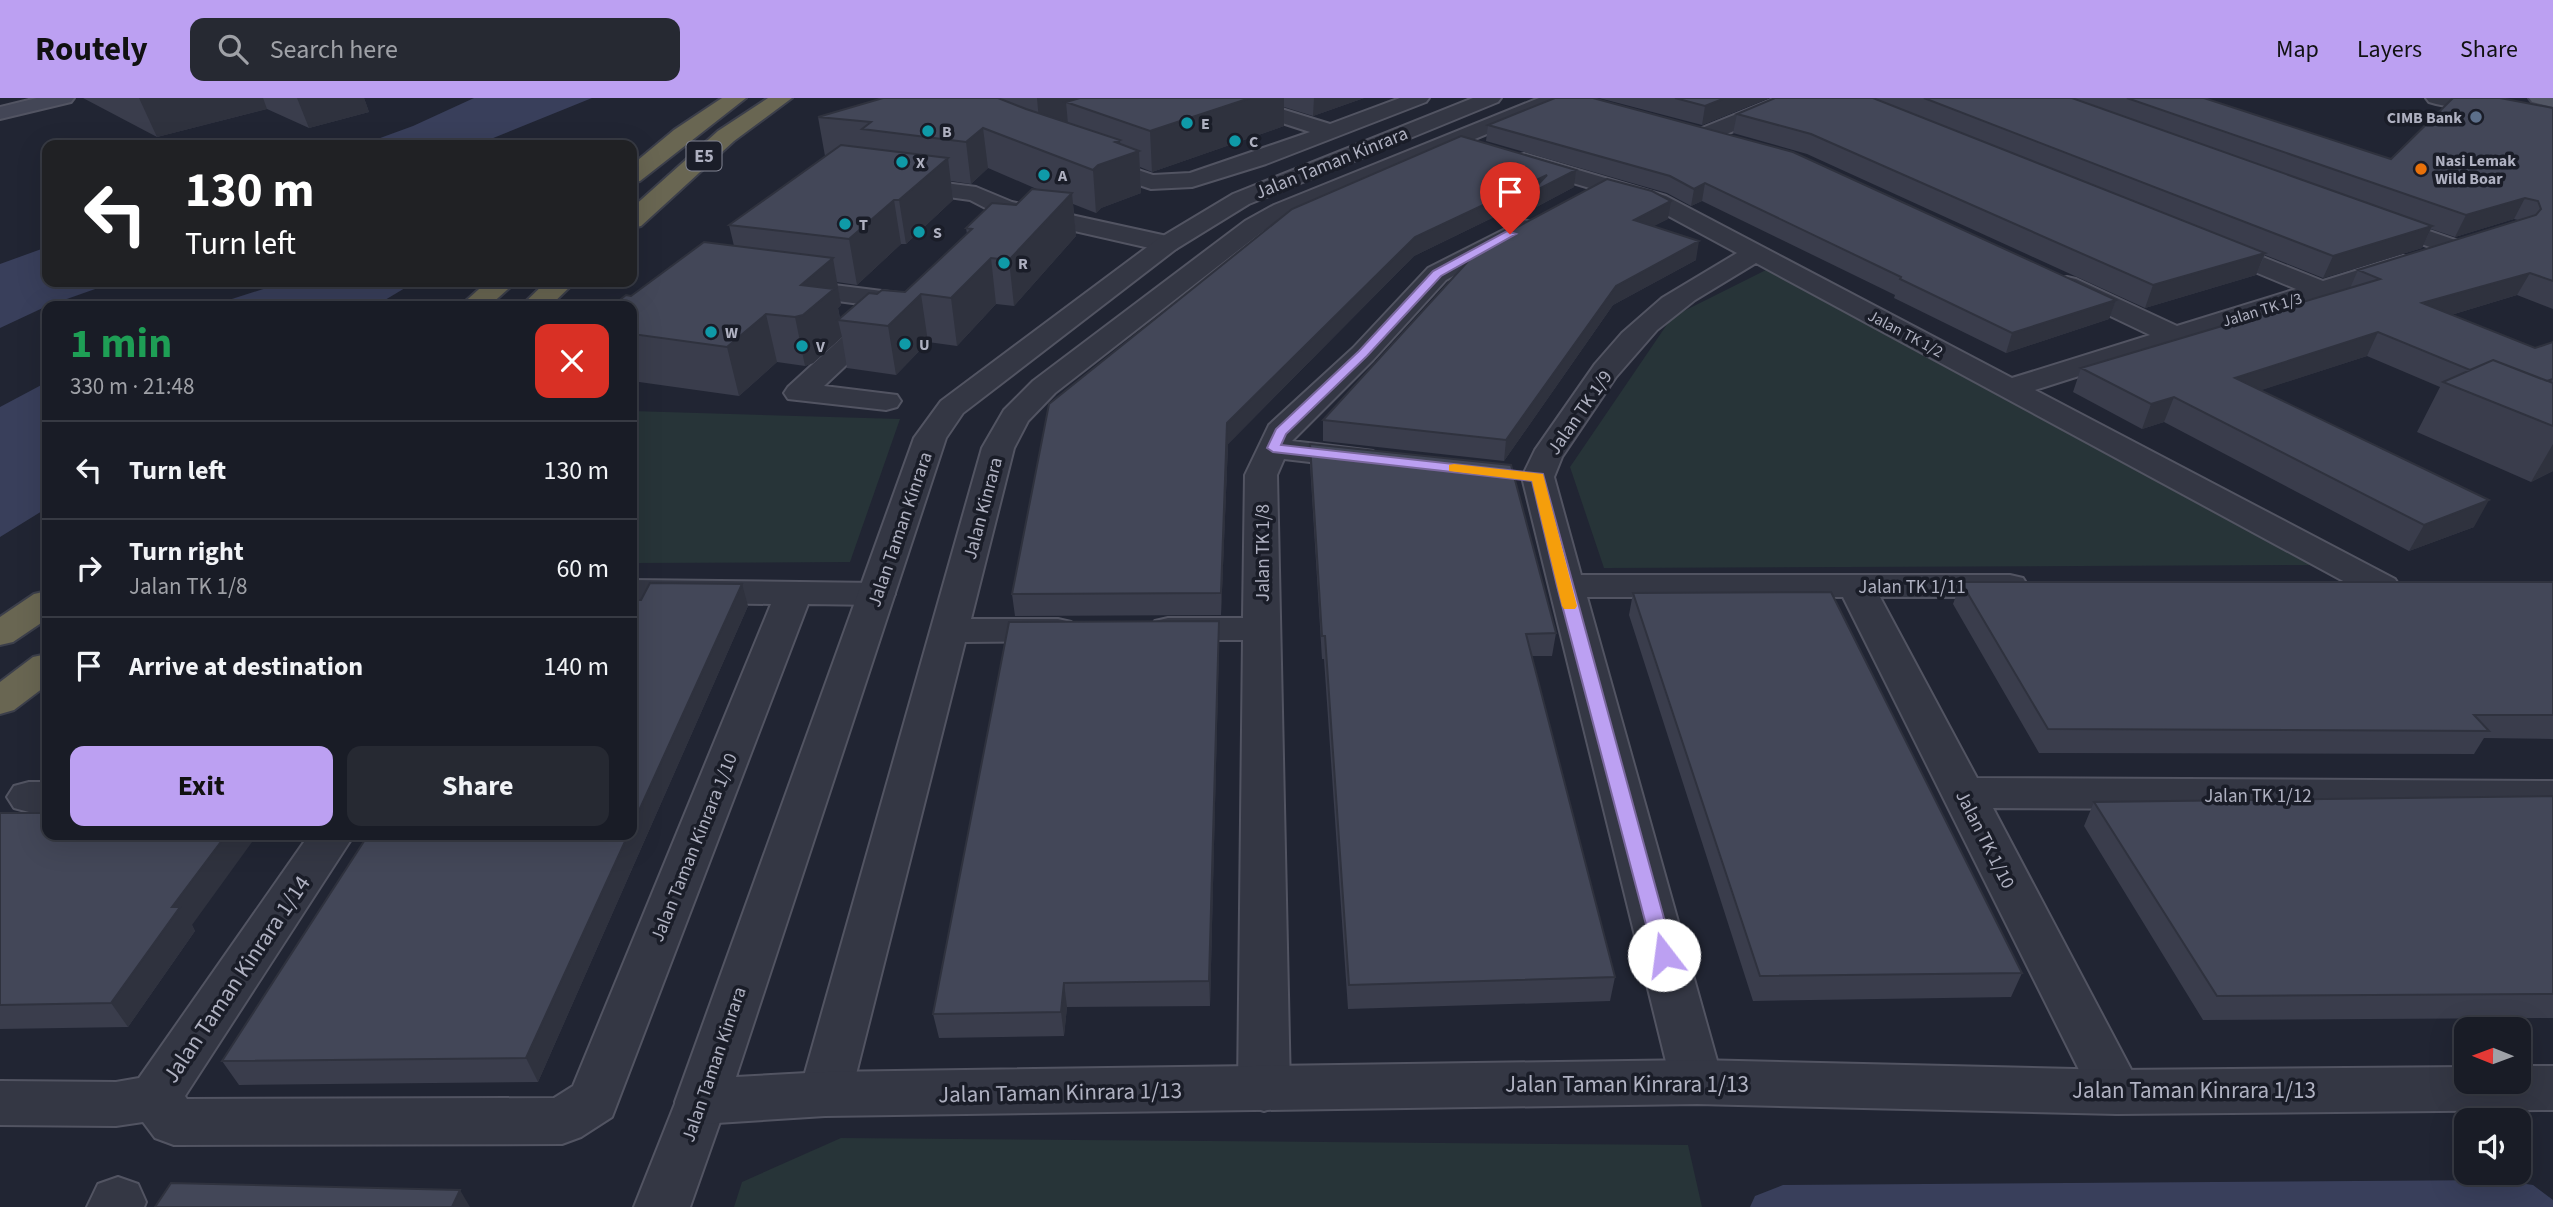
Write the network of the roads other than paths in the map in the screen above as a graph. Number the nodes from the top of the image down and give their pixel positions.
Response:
1 (64, 98) edge
2 (736, 98) edge
3 (782, 98) edge
4 (1224, 98) edge
5 (1491, 98) edge
6 (1794, 98) edge
7 (2436, 98) edge
8 (2539, 98) edge
9 (1567, 99) edge
10 (2553, 101) edge
11 (0, 113) edge
12 (1415, 113) edge
13 (2553, 122) edge
14 (1680, 128) edge
15 (1330, 131) junction
16 (1705, 135) junction
17 (1453, 141) junction
18 (1743, 145) edge
19 (1077, 156) edge
20 (1258, 159) junction
21 (637, 172) edge
22 (1299, 173) junction
23 (870, 180) edge
24 (1602, 184) junction
25 (2350, 210) edge
26 (637, 216) edge
27 (2193, 238) edge
28 (1167, 244) junction
29 (1755, 253) junction
30 (2041, 274) edge
31 (756, 283) edge
32 (497, 287) edge
33 (556, 287) edge
34 (2322, 290) junction
35 (479, 301) edge
36 (540, 301) edge
37 (2176, 336) junction
38 (2010, 388) junction
39 (886, 401) dead end
40 (1273, 448) junction
41 (1393, 461) edge
42 (1564, 586) junction
43 (1856, 586) junction
44 (2048, 586) edge
45 (2307, 587) edge
46 (2382, 587) junction
47 (2421, 587) edge
48 (637, 591) edge
49 (794, 593) junction
50 (877, 594) junction
51 (42, 605) edge
52 (1262, 629) junction
53 (1099, 630) edge
54 (1140, 630) edge
55 (948, 631) junction
56 (0, 634) edge
57 (42, 671) edge
58 (0, 701) edge
59 (1963, 793) junction
60 (2553, 796) edge
61 (329, 840) edge
62 (1698, 1082) junction
63 (2553, 1088) edge
64 (1264, 1090) junction
65 (2117, 1091) junction
66 (825, 1094) junction
67 (155, 1098) junction
68 (701, 1101) junction
69 (0, 1104) edge
70 (662, 1207) edge

1 - 11 main road
2 - 21 highway, E5
3 - 26 highway, E5
4 - 15 street
5 - 12 street, Jalan Taman Kinrara
6 - 16 street
7 - 13 street
8 - 10 main road
9 - 17 street, Jalan Kinrara
12 - 15 street
12 - 17 street, Jalan TK 1/2
12 - 22 street, Jalan Taman Kinrara
14 - 16 street
15 - 20 street
16 - 18 street
17 - 24 street, Jalan TK 1/2
17 - 55 street, Jalan Kinrara
19 - 20 street
20 - 22 street
22 - 28 street, Jalan Taman Kinrara
23 - 28 street
24 - 29 street, Jalan TK 1/2
24 - 40 street, Jalan TK 1/8
25 - 34 street, Jalan TK 1/3
27 - 34 street
28 - 50 street, Jalan Taman Kinrara
29 - 38 street, Jalan TK 1/2
29 - 42 street, Jalan TK 1/9
30 - 37 street
31 - 39 street
32 - 35 highway
33 - 36 highway
34 - 37 street, Jalan TK 1/3
37 - 38 street, Jalan TK 1/3
38 - 46 street, Jalan TK 1/2
40 - 41 street
40 - 52 street, Jalan TK 1/8
42 - 43 street, Jalan TK 1/11
42 - 62 street, Jalan TK 1/9
43 - 44 street, Jalan TK 1/11
43 - 59 street, Jalan TK 1/10
45 - 46 street
46 - 47 street
48 - 49 street
49 - 50 street
49 - 67 street, Jalan Taman Kinrara 1/10
50 - 68 street, Jalan Taman Kinrara
51 - 56 highway
52 - 54 street
52 - 64 street, Jalan TK 1/8
53 - 55 street
55 - 66 street, Jalan Kinrara
57 - 58 highway
59 - 60 street, Jalan TK 1/12
59 - 65 street, Jalan TK 1/10
61 - 67 street, Jalan Taman Kinrara 1/14
62 - 64 street, Jalan Taman Kinrara 1/13
62 - 65 street, Jalan Taman Kinrara 1/13
63 - 65 street, Jalan Taman Kinrara 1/13
64 - 66 street, Jalan Taman Kinrara 1/13
66 - 68 street, Jalan Taman Kinrara 1/13
67 - 69 street, Jalan Taman Kinrara 1/14
68 - 70 street, Jalan Taman Kinrara

